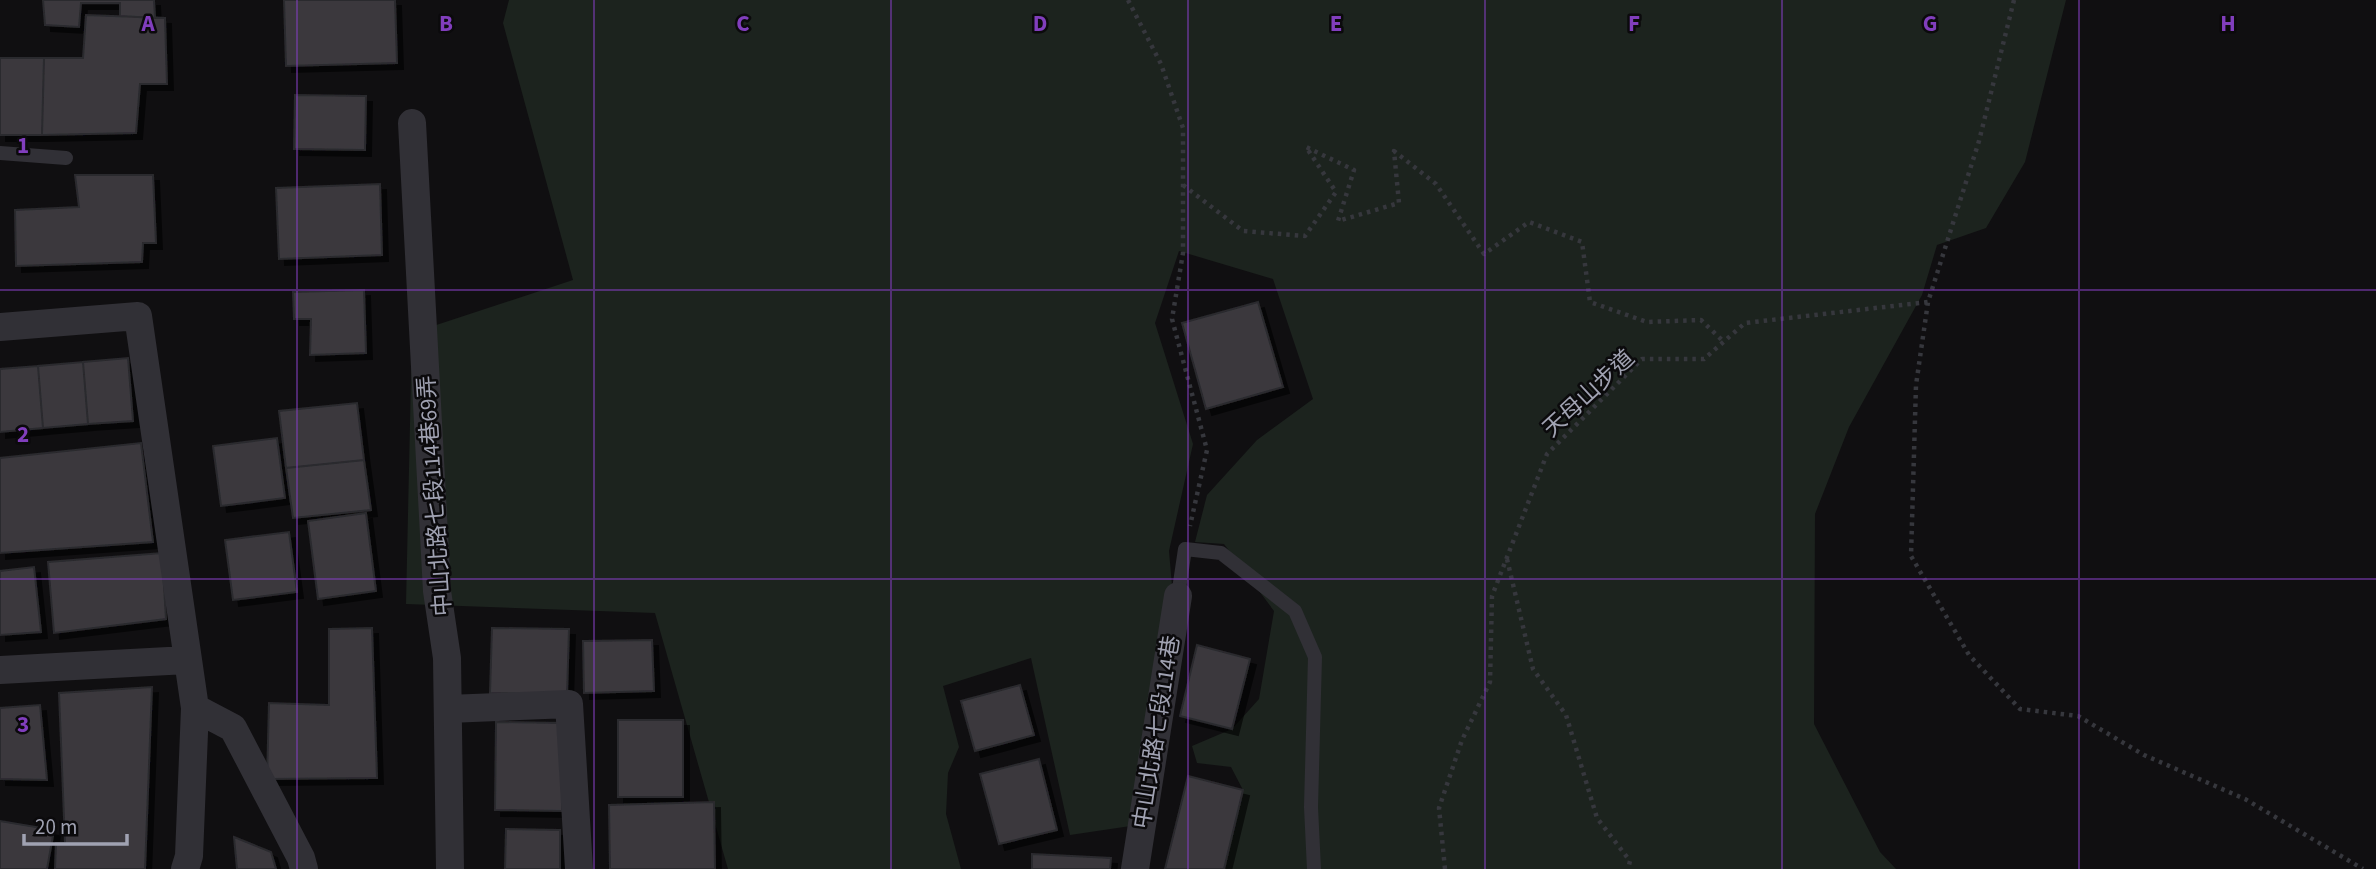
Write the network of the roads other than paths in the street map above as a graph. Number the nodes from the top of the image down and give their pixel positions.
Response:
1 (412, 123) dead end
2 (0, 153) edge
3 (66, 158) dead end
4 (0, 327) edge
5 (1178, 596) joint
6 (187, 660) junction
7 (0, 670) edge
8 (195, 708) junction
9 (448, 709) junction
10 (185, 869) edge
11 (304, 869) edge
12 (450, 869) edge
13 (579, 869) edge
14 (1135, 869) edge
15 (1314, 869) edge

1 - 9 street, 中山北路七段114巷69弄
2 - 3 lane
4 - 6 street
5 - 14 street, 中山北路七段114巷
5 - 15 lane
6 - 7 street
6 - 8 street
8 - 10 street
8 - 11 street
9 - 12 street, 中山北路七段114巷69弄
9 - 13 street

